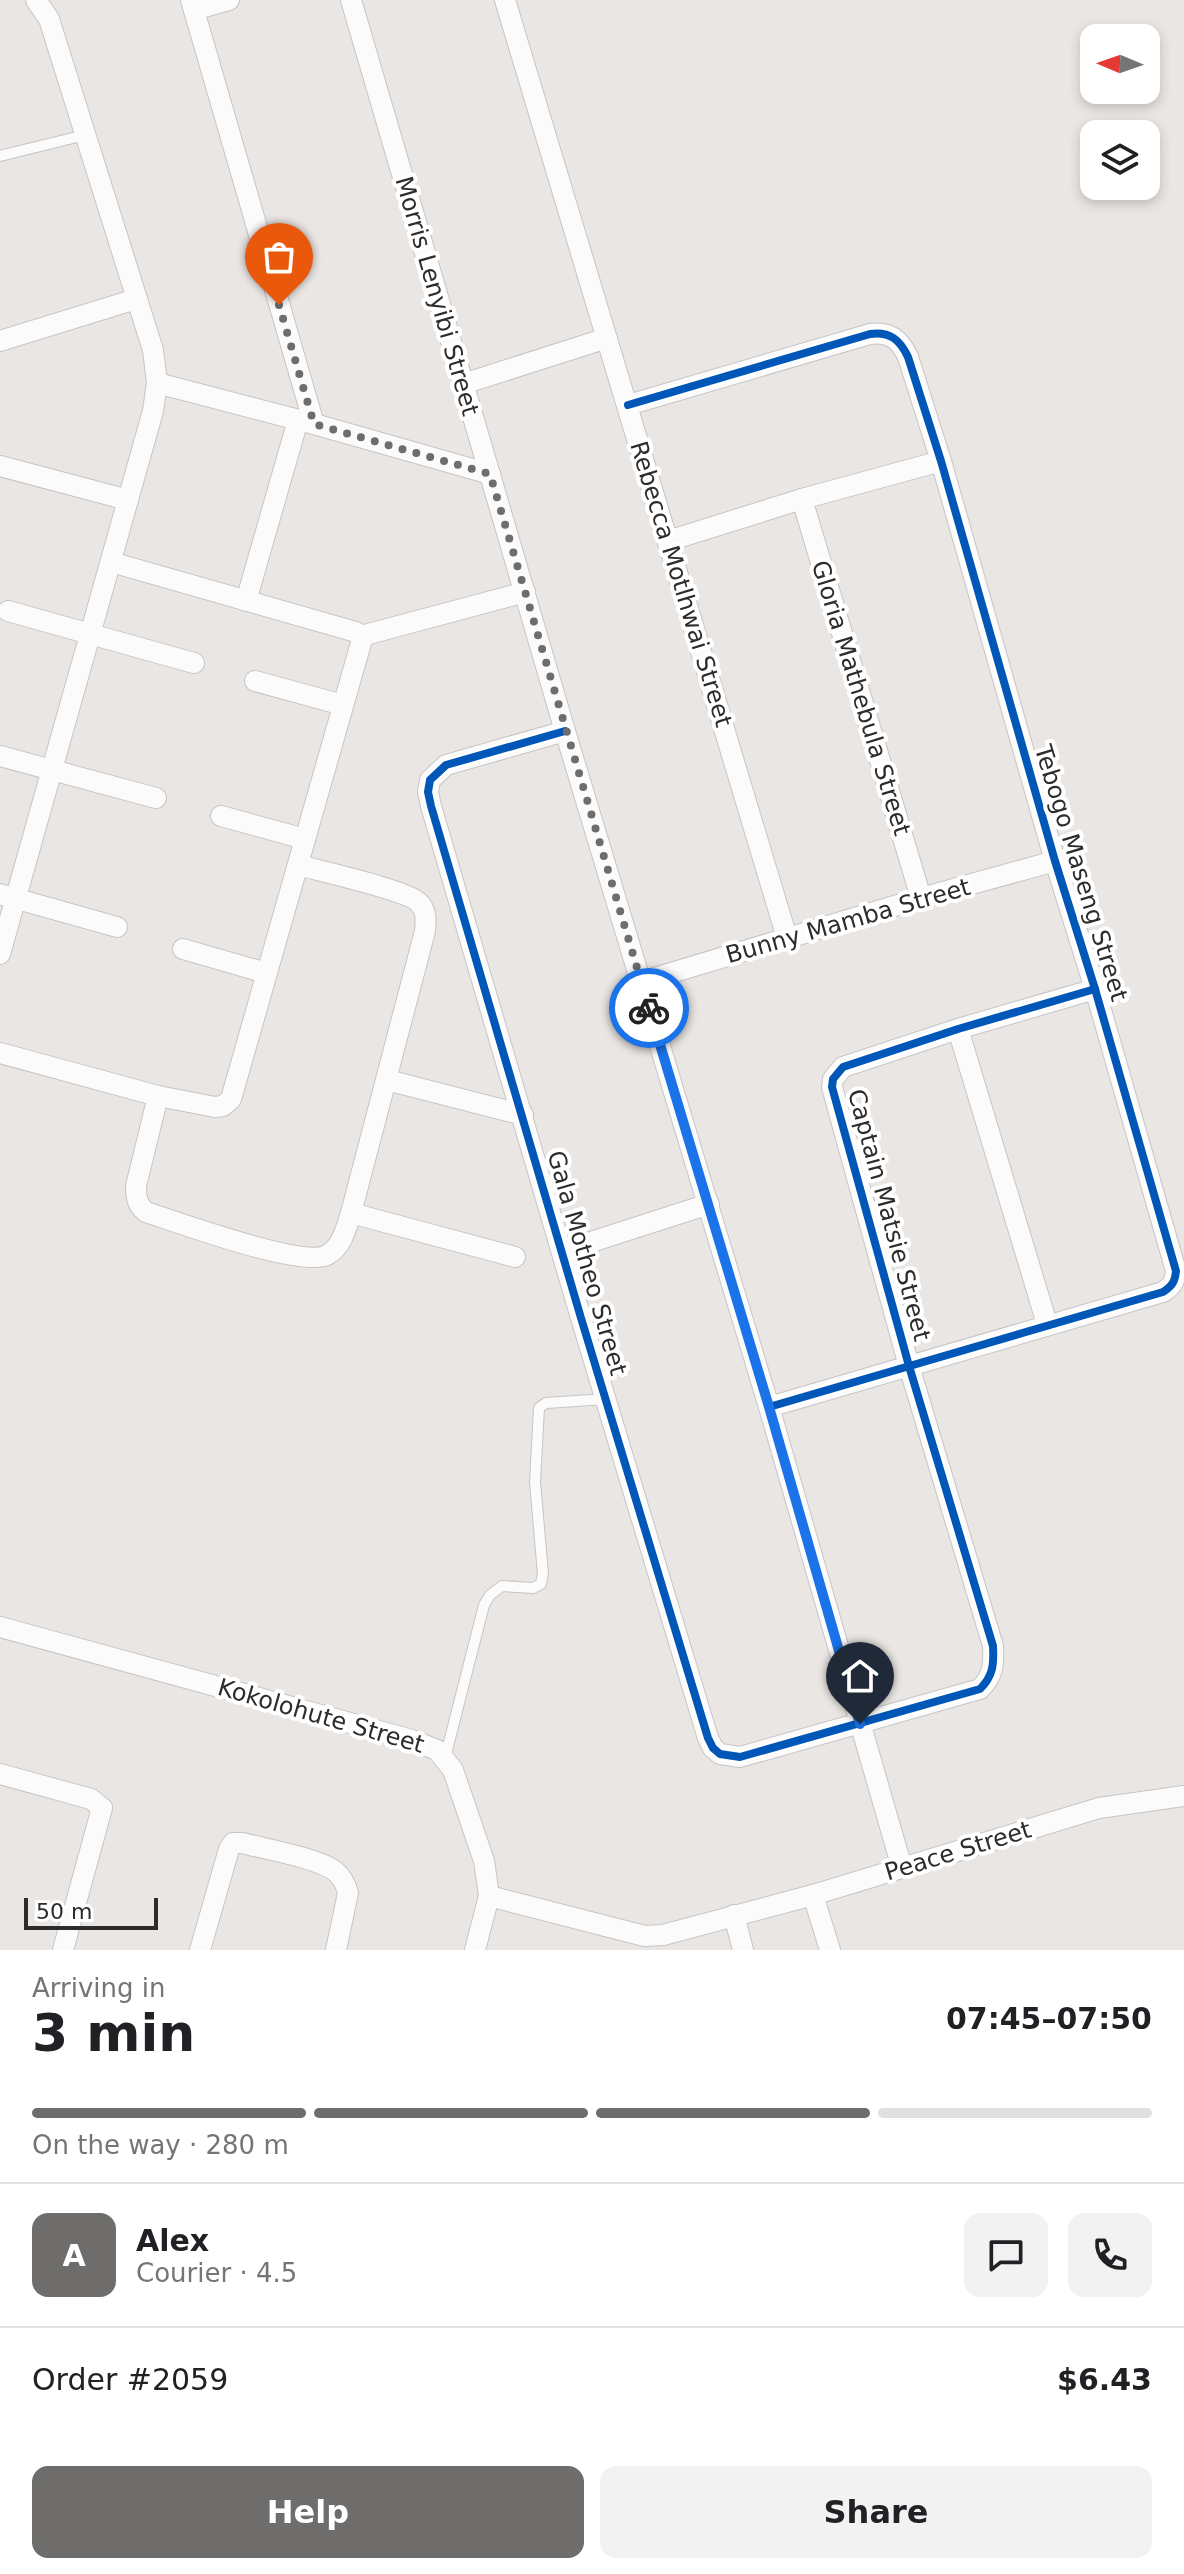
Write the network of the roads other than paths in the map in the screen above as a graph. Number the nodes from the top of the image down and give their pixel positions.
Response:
1 (36, 0) edge
2 (229, 0) edge
3 (351, 0) edge
4 (505, 0) edge
5 (192, 5) edge
6 (85, 135) junction
7 (0, 156) edge
8 (136, 299) junction
9 (607, 338) junction
10 (0, 341) edge
11 (157, 383) junction
12 (463, 384) junction
13 (628, 405) junction
14 (306, 422) junction
15 (941, 461) junction
16 (4, 467) edge
17 (490, 474) junction
18 (802, 499) junction
19 (128, 500) junction
20 (668, 541) junction
21 (111, 562) junction
22 (525, 592) junction
23 (246, 601) junction
24 (8, 611) dead end
25 (90, 635) junction
26 (361, 636) junction
27 (194, 663) dead end
28 (255, 681) dead end
29 (343, 705) junction
30 (565, 731) junction
31 (0, 756) edge
32 (52, 770) junction
33 (156, 798) dead end
34 (221, 816) dead end
35 (305, 839) junction
36 (1055, 861) junction
37 (298, 865) junction
38 (8, 896) edge
39 (921, 898) junction
40 (117, 927) dead end
41 (787, 938) junction
42 (183, 949) dead end
43 (0, 954) edge
44 (266, 973) junction
45 (641, 982) junction
46 (1095, 989) junction
47 (958, 1029) junction
48 (0, 1053) edge
49 (387, 1080) junction
50 (158, 1096) junction
51 (523, 1115) junction
52 (709, 1204) junction
53 (351, 1213) junction
54 (563, 1251) junction
55 (515, 1257) dead end
56 (1047, 1324) junction
57 (909, 1366) junction
58 (606, 1399) junction
59 (769, 1407) junction
60 (0, 1627) edge
61 (860, 1724) junction
62 (445, 1758) junction
63 (0, 1774) edge
64 (1184, 1796) edge
65 (902, 1868) junction
66 (813, 1895) junction
67 (489, 1896) junction
68 (734, 1915) junction
69 (622, 1941) edge
70 (63, 1950) edge
71 (200, 1950) edge
72 (336, 1950) edge
73 (475, 1950) edge
74 (743, 1950) edge
75 (830, 1950) edge

1 - 6 street
2 - 5 street
3 - 12 street, Morris Lenyibi Street
4 - 9 street, Rebecca Motlhwai Street
5 - 14 street
6 - 7 lane
6 - 8 street
8 - 10 street
8 - 11 street
9 - 12 street
9 - 13 street, Rebecca Motlhwai Street
11 - 14 street
11 - 19 street
12 - 17 street, Morris Lenyibi Street
13 - 15 street, Tebogo Maseng Street
13 - 20 street, Rebecca Motlhwai Street
14 - 17 street
14 - 23 street
15 - 18 street
15 - 36 street, Tebogo Maseng Street
16 - 19 street
17 - 22 street, Morris Lenyibi Street
18 - 20 street
18 - 39 street, Gloria Mathebula Street
19 - 21 street
20 - 41 street, Rebecca Motlhwai Street
21 - 23 street
21 - 25 street
22 - 26 street
22 - 30 street, Morris Lenyibi Street
23 - 26 street
24 - 25 street
25 - 27 street
25 - 32 street
26 - 29 street
28 - 29 street
29 - 35 street
30 - 45 street, Morris Lenyibi Street
30 - 51 street, Gala Motheo Street
31 - 32 street
32 - 33 street
32 - 38 street
34 - 35 street
35 - 37 street
36 - 39 street, Bunny Mamba Street
36 - 46 street, Tebogo Maseng Street
37 - 44 street
37 - 49 street
38 - 40 street
38 - 43 street
39 - 41 street, Bunny Mamba Street
41 - 45 street, Bunny Mamba Street
42 - 44 street
44 - 50 street
45 - 52 street, Morris Lenyibi Street
46 - 47 street, Captain Matsie Street
46 - 56 street, Tebogo Maseng Street
47 - 56 street
47 - 57 street, Captain Matsie Street
48 - 50 street
49 - 51 street
49 - 53 street
50 - 53 street
51 - 54 street, Gala Motheo Street
52 - 54 street
52 - 59 street, Morris Lenyibi Street
53 - 55 street
54 - 58 street, Gala Motheo Street
56 - 57 street, Tebogo Maseng Street
57 - 59 street, Tebogo Maseng Street
57 - 61 street, Captain Matsie Street
58 - 61 street, Gala Motheo Street
58 - 62 lane
59 - 61 street, Morris Lenyibi Street
60 - 62 street, Kokolohute Street
61 - 65 street, Morris Lenyibi Street
62 - 67 street, Kokolohute Street
63 - 70 street
64 - 65 street, Peace Street
65 - 66 street, Peace Street
66 - 68 street, Peace Street
66 - 75 street
67 - 69 street, Peace Street
67 - 73 street, Kokolohute Street
68 - 69 street, Peace Street
68 - 74 street
71 - 72 street

